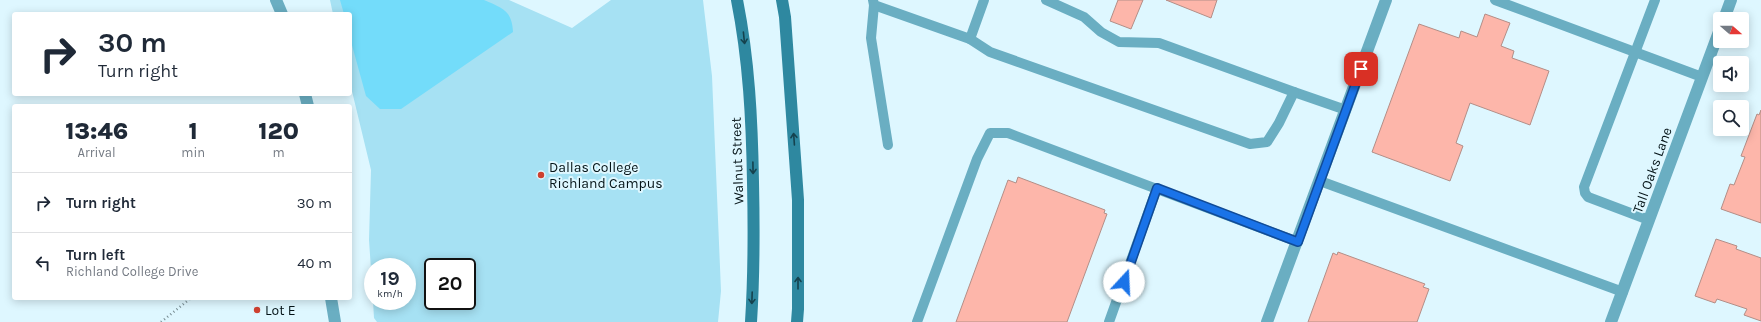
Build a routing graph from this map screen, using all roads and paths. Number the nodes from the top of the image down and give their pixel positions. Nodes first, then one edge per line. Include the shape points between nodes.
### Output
1 (276, 0) edge
2 (737, 0) edge
3 (782, 0) edge
4 (984, 0) edge
5 (1046, 0) edge
6 (1386, 0) edge
7 (1494, 0) edge
8 (1655, 0) edge
9 (1731, 0) edge
10 (873, 3) edge
11 (281, 12) edge
12 (1727, 12) edge
13 (970, 39) junction
14 (1713, 48) edge
15 (1635, 52) junction
16 (1702, 77) junction
17 (1294, 92) junction
18 (1346, 110) junction
19 (888, 145) dead end
20 (1320, 181) junction
21 (1157, 188) junction
22 (1649, 220) junction
23 (1298, 242) junction
24 (1623, 292) junction
25 (188, 300) edge
26 (331, 300) edge
27 (161, 322) edge
28 (335, 322) edge
29 (751, 322) edge
30 (797, 322) edge
31 (918, 322) edge
32 (1109, 322) edge
33 (1268, 322) edge
34 (1611, 322) edge

1 - 11 street
2 -> 29 main road, Walnut Street via 743,29 752,121
30 -> 3 main road via 798,200
4 - 13 lane
5 - 17 lane via 1084,17 1101,32 1119,42 1159,43
6 - 18 street
7 - 15 lane
8 - 15 lane
9 - 12 street
10 - 13 lane
10 - 19 lane via 871,38
13 - 17 lane via 990,52 1250,144 1267,142
14 - 16 street, Tall Oaks Lane
15 - 16 lane
15 - 22 lane via 1584,187 1588,197
16 - 22 street, Tall Oaks Lane
17 - 18 lane
18 - 20 street
20 - 23 street
20 - 24 lane
21 - 23 lane
21 - 31 lane via 1008,133 990,133 976,159
21 - 32 lane
22 - 24 street, Tall Oaks Lane
23 - 33 street
24 - 34 street, Tall Oaks Lane
25 - 27 path
26 - 28 street

